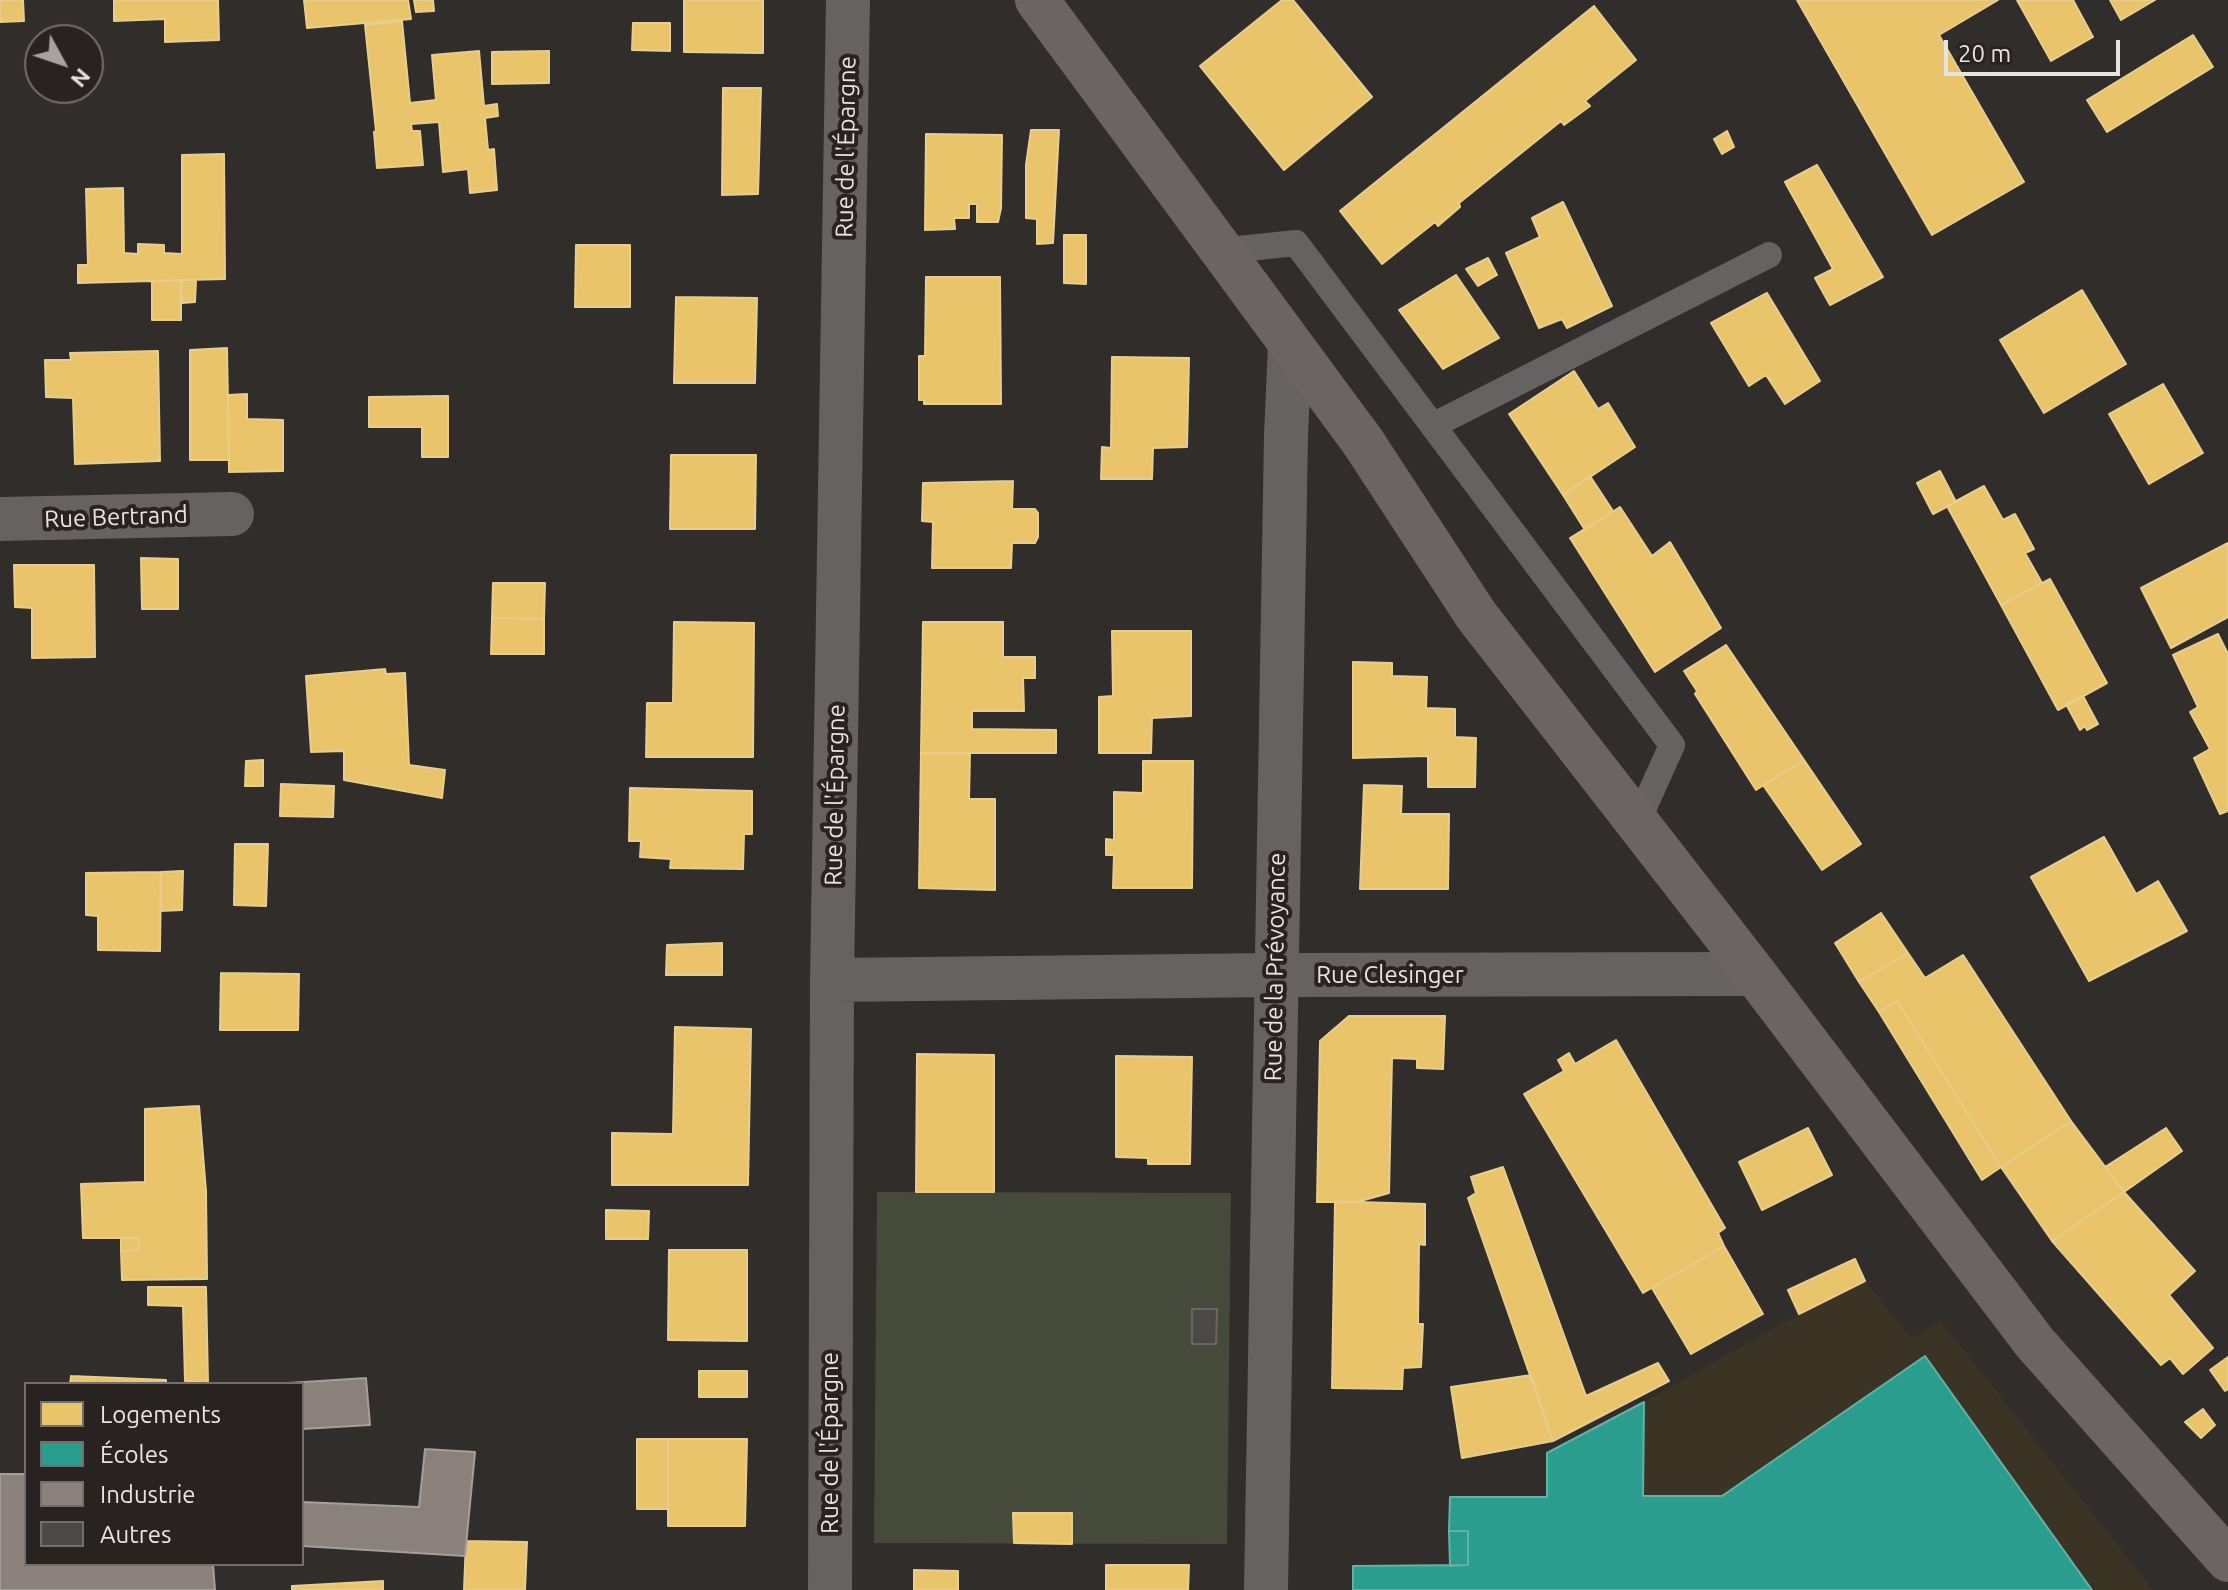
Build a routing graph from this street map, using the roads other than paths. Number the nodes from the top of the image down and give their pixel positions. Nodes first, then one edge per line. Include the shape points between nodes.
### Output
1 (848, 0) edge
2 (1037, 0) edge
3 (1220, 251) junction
4 (1769, 255) dead end
5 (1290, 345) junction
6 (1434, 425) junction
7 (232, 514) dead end
8 (0, 519) edge
9 (1637, 823) junction
10 (1755, 974) junction
11 (1275, 975) junction
12 (832, 980) junction
13 (2228, 1560) edge
14 (830, 1590) edge
15 (1266, 1590) edge

1 - 12 street, Rue de l'Épargne
2 - 3 street
3 - 5 street
3 - 6 lane via 1296,243
4 - 6 lane
5 - 9 street via 1363,442 1476,615
5 - 11 street, Rue de la Prévoyance
6 - 9 lane via 1672,745
7 - 8 street, Rue Bertrand
9 - 10 street
10 - 11 street, Rue Clesinger
10 - 13 street via 2035,1343
11 - 12 street, Rue Clesinger
11 - 15 street, Rue de la Prévoyance
12 - 14 street, Rue de l'Épargne

